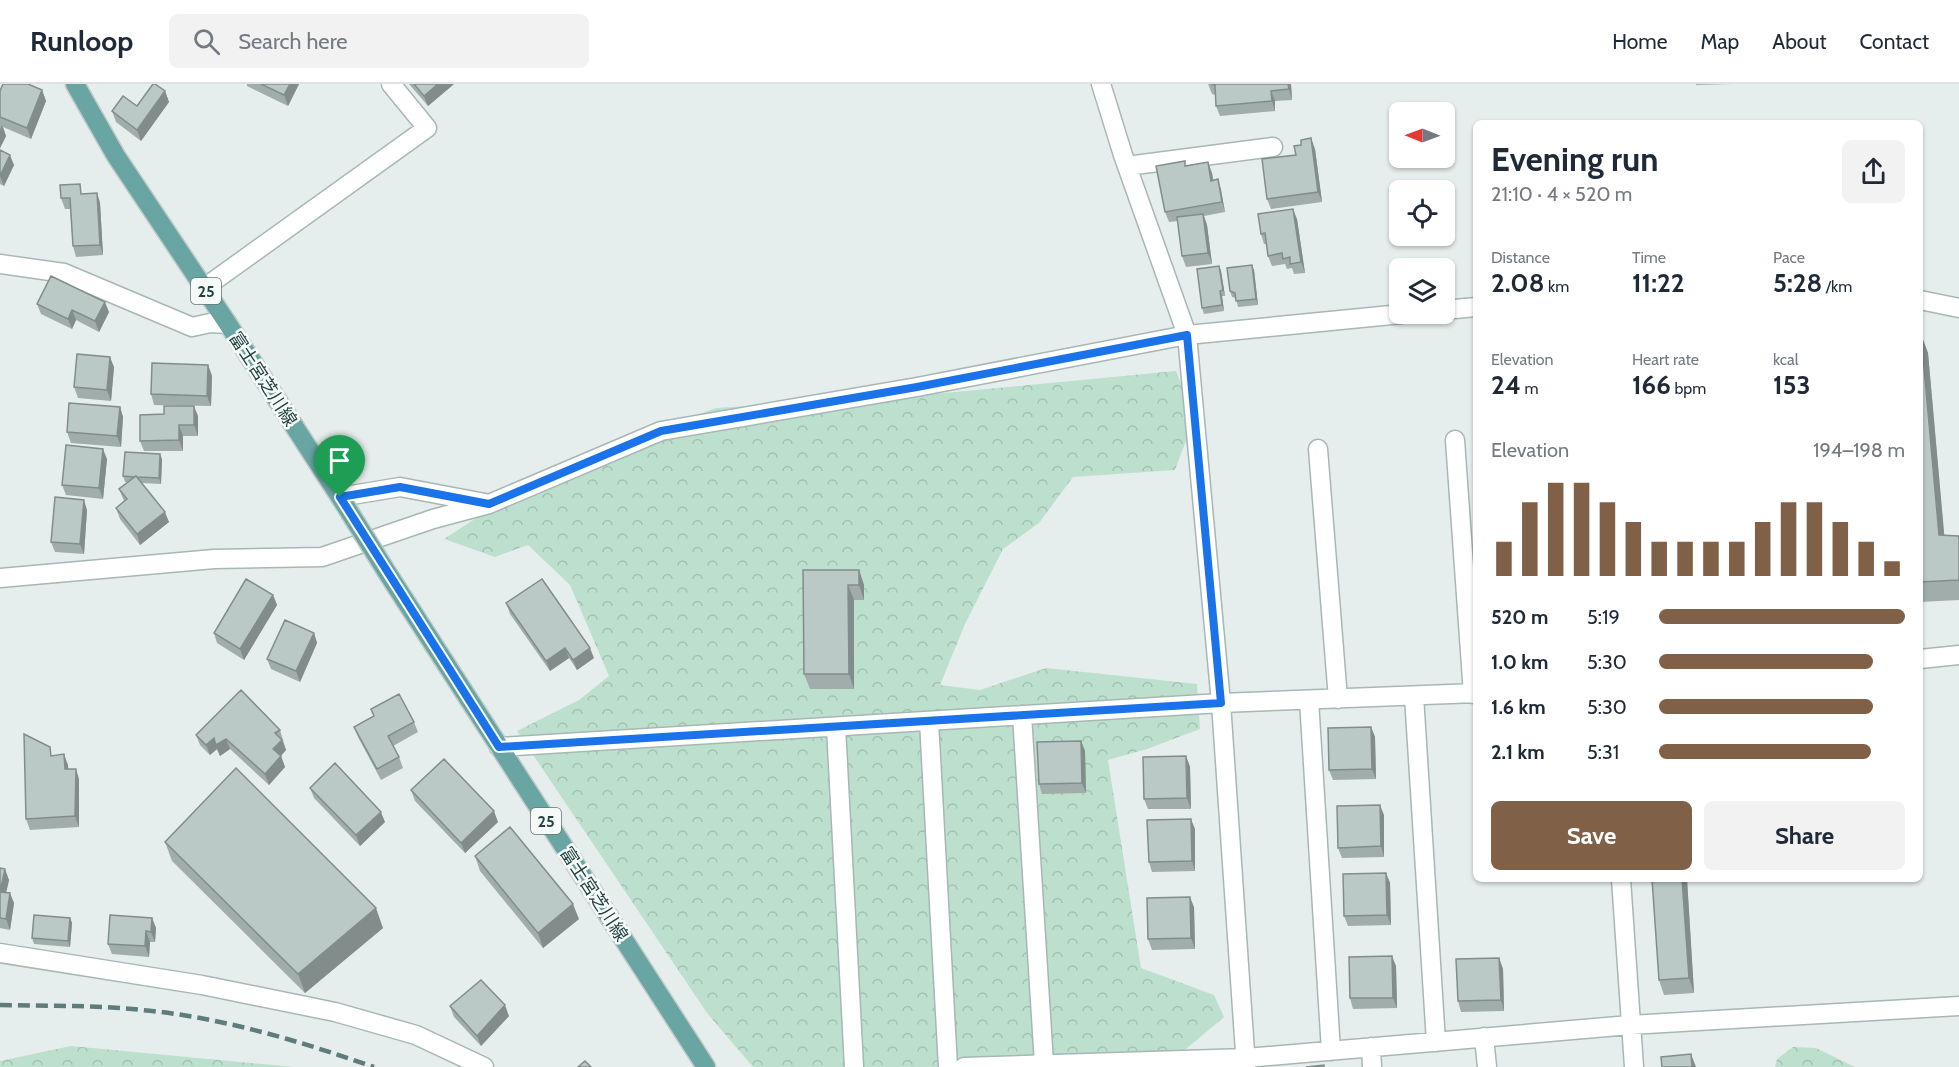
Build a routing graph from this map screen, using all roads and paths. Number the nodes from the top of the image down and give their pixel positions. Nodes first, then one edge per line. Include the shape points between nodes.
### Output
1 (79, 84) edge
2 (391, 84) edge
3 (1101, 84) edge
4 (1273, 147) dead end
5 (1127, 166) junction
6 (0, 264) edge
7 (204, 288) junction
8 (1923, 301) edge
9 (1473, 307) edge
10 (1959, 308) edge
11 (1455, 309) edge
12 (1389, 315) edge
13 (228, 324) junction
14 (1187, 335) junction
15 (1455, 440) dead end
16 (1318, 449) dead end
17 (340, 497) junction
18 (489, 504) junction
19 (0, 578) edge
20 (1959, 655) edge
21 (1923, 659) edge
22 (1473, 680) edge
23 (1473, 693) edge
24 (1414, 696) junction
25 (1338, 699) junction
26 (1309, 700) junction
27 (1221, 703) junction
28 (1022, 715) junction
29 (929, 721) junction
30 (836, 727) junction
31 (499, 747) junction
32 (1622, 882) edge
33 (0, 952) edge
34 (1959, 1006) edge
35 (1630, 1025) junction
36 (1484, 1037) junction
37 (1436, 1042) junction
38 (1371, 1047) junction
39 (1331, 1051) junction
40 (1246, 1063) edge
41 (1044, 1064) junction
42 (484, 1067) edge
43 (706, 1067) edge
44 (854, 1067) edge
45 (948, 1067) edge
46 (964, 1067) edge
47 (1372, 1067) edge
48 (1487, 1067) edge
49 (1634, 1067) edge

1 - 7 main road, 富士宮芝川線 / 25 via 116,156
2 - 7 street via 427,128
3 - 5 street
4 - 5 street
5 - 14 street
6 - 13 street via 64,273 192,327
7 - 13 main road, 富士宮芝川線 / 25
8 - 10 street
9 - 11 street
12 - 14 street
13 - 17 main road, 富士宮芝川線 / 25
14 - 18 street via 661,431
14 - 27 street
15 - 22 street
16 - 25 street
17 - 18 street via 400,487
17 - 31 main road, 富士宮芝川線 / 25, bridge
18 - 19 street via 322,557 214,559
20 - 21 street
23 - 24 street
24 - 25 street
24 - 37 street
25 - 26 street
26 - 27 street
26 - 39 street
27 - 28 street
27 - 40 street
28 - 29 street
28 - 41 street
29 - 30 street
29 - 45 street
30 - 31 street
30 - 44 street
31 - 43 main road, 富士宮芝川線 / 25
32 - 35 street
33 - 42 street via 202,985 335,1012 416,1035
34 - 35 street
35 - 36 street
35 - 49 street
36 - 37 street
36 - 48 street
37 - 38 street
38 - 39 street
38 - 47 street
39 - 40 street
40 - 41 street
41 - 46 street

